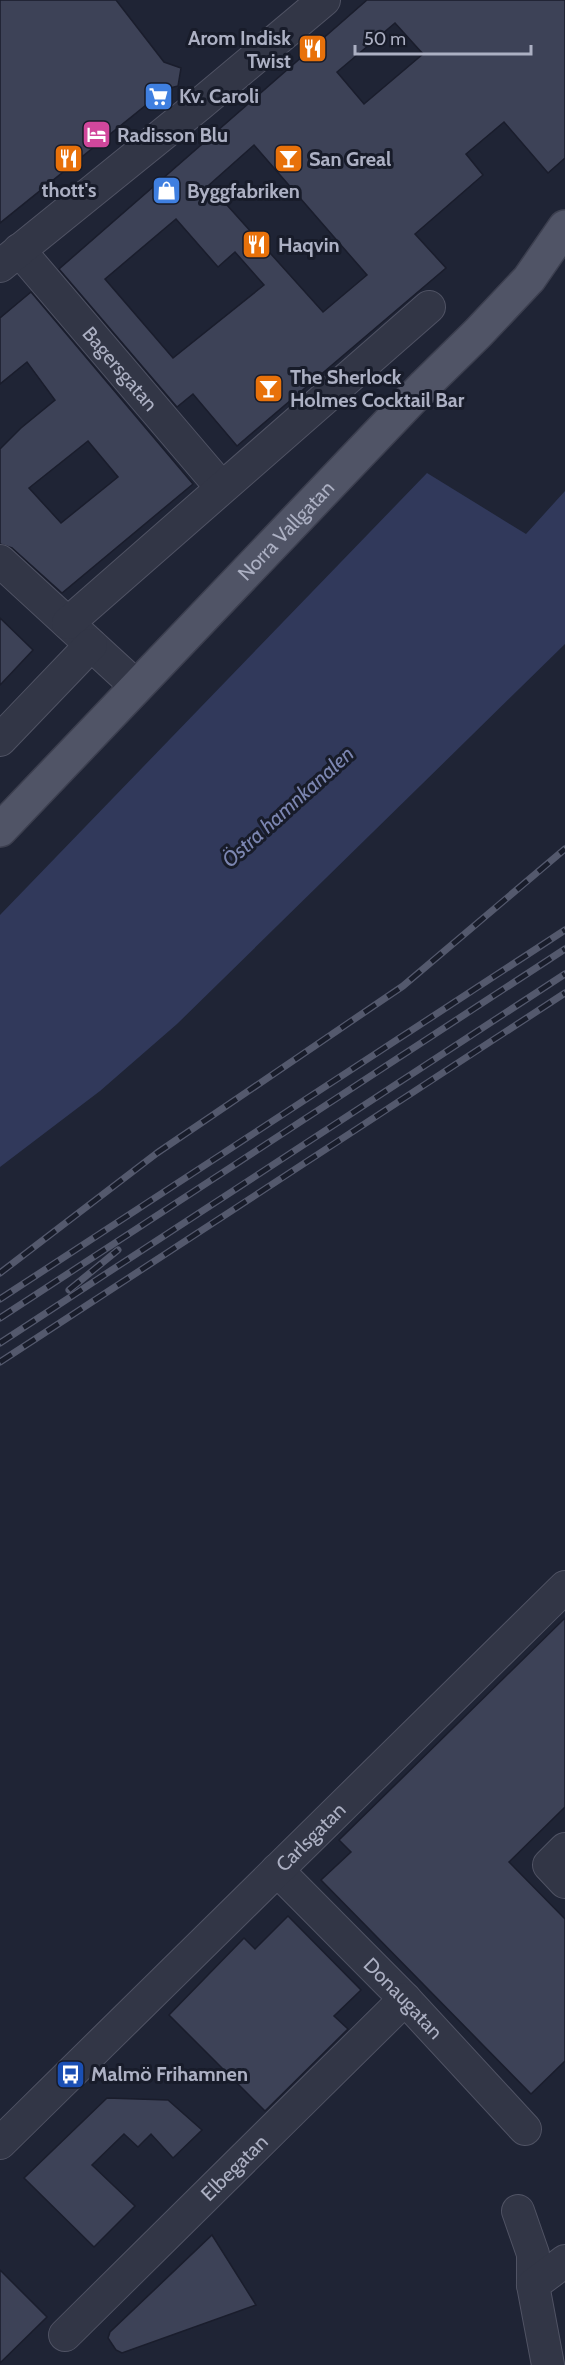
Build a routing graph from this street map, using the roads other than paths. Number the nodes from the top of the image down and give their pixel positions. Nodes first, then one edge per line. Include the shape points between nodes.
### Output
1 (324, 0) edge
2 (565, 227) edge
3 (9, 258) edge
4 (429, 307) dead end
5 (221, 487) junction
6 (0, 561) edge
7 (68, 623) junction
8 (91, 645) junction
9 (136, 686) junction
10 (0, 740) edge
11 (0, 830) edge
12 (565, 1587) edge
13 (277, 1870) junction
14 (405, 1999) junction
15 (57, 2088) junction
16 (525, 2129) dead end
17 (0, 2143) edge
18 (0, 2157) edge
19 (518, 2211) dead end
20 (565, 2261) edge
21 (533, 2285) junction
22 (65, 2335) dead end
23 (548, 2365) edge

1 - 3 street
2 - 9 main road, Norra Vallgatan via 529,279
3 - 5 street, Bagersgatan
4 - 5 street
5 - 7 street
6 - 7 street
7 - 8 street
8 - 9 street
8 - 10 street
9 - 11 main road, Norra Vallgatan
12 - 13 street, Carlsgatan
13 - 14 street, Donaugatan
13 - 15 street, Carlsgatan
14 - 16 street, Donaugatan
14 - 22 street, Elbegatan
15 - 17 street, Carlsgatan
15 - 18 street, Carlsgatan
19 - 21 street via 533,2254
20 - 21 street
21 - 23 street

